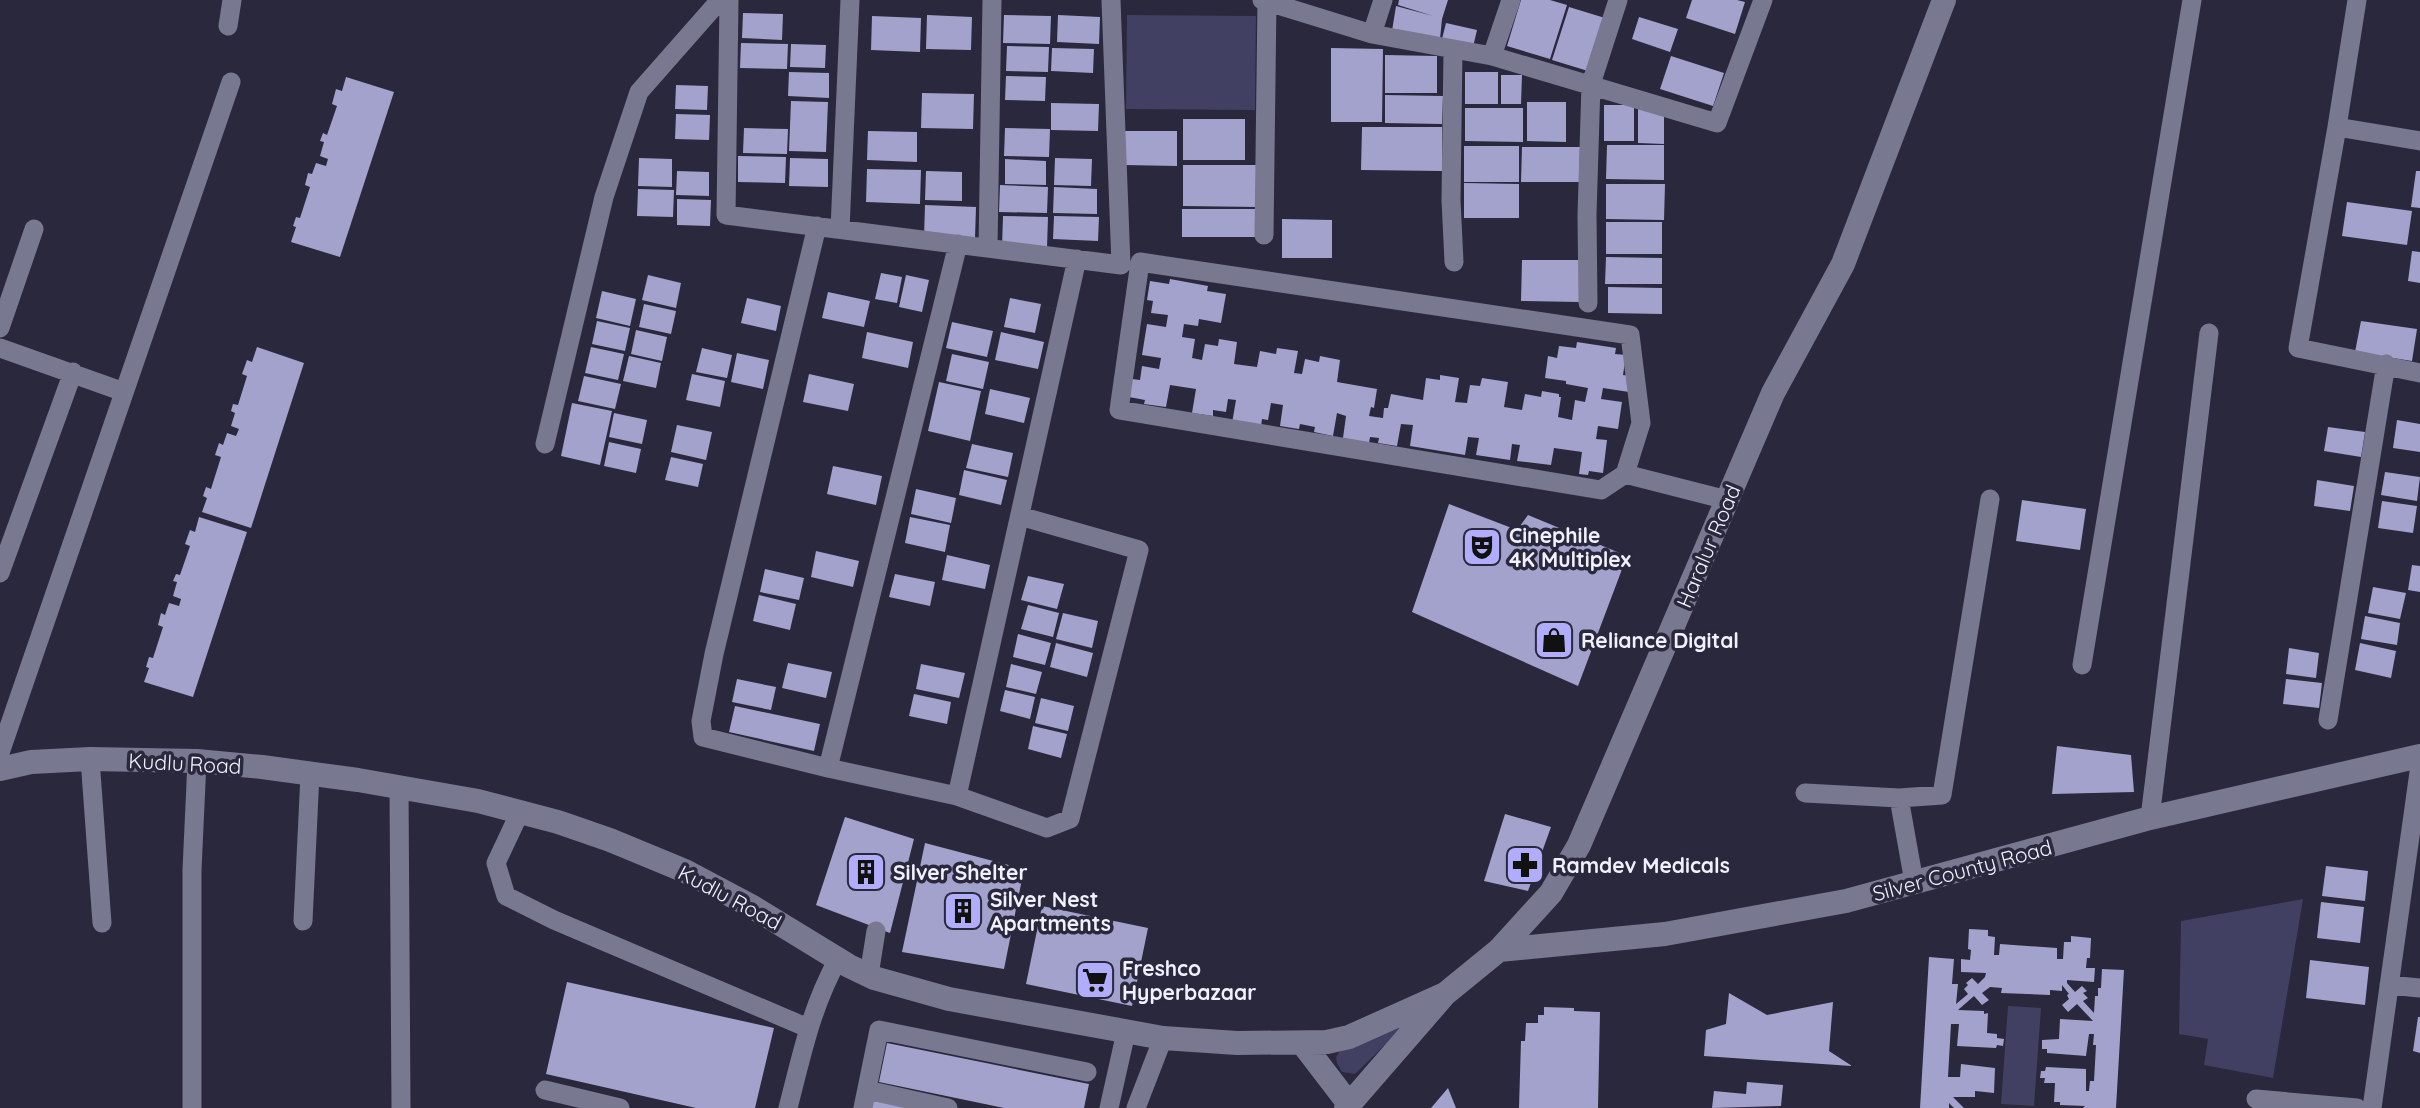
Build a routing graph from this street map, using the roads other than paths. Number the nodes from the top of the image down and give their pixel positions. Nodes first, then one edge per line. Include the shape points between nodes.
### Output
1 (232, 0) edge
2 (720, 0) edge
3 (729, 0) edge
4 (850, 0) edge
5 (992, 0) edge
6 (1111, 0) edge
7 (1265, 0) edge
8 (1383, 0) edge
9 (1511, 0) edge
10 (1618, 0) edge
11 (1763, 0) edge
12 (1944, 0) edge
13 (2193, 0) edge
14 (2357, 0) edge
15 (228, 26) dead end
16 (1373, 34) junction
17 (1453, 49) junction
18 (1492, 56) junction
19 (230, 82) dead end
20 (1591, 84) junction
21 (2337, 127) junction
22 (2420, 141) edge
23 (817, 226) junction
24 (34, 229) dead end
25 (841, 229) junction
26 (1264, 235) dead end
27 (958, 244) junction
28 (988, 248) junction
29 (1077, 259) junction
30 (1454, 262) dead end
31 (1588, 303) dead end
32 (0, 328) edge
33 (2209, 333) dead end
34 (0, 348) edge
35 (2386, 364) junction
36 (73, 372) junction
37 (2420, 373) edge
38 (124, 392) junction
39 (545, 444) dead end
40 (1625, 474) junction
41 (1990, 499) dead end
42 (1727, 500) junction
43 (1020, 516) junction
44 (0, 573) edge
45 (2082, 665) dead end
46 (2328, 720) dead end
47 (0, 753) edge
48 (2420, 756) edge
49 (90, 759) junction
50 (197, 761) junction
51 (2420, 765) edge
52 (828, 768) junction
53 (0, 769) edge
54 (310, 774) junction
55 (399, 786) junction
56 (1805, 793) dead end
57 (957, 796) junction
58 (1899, 798) junction
59 (520, 812) junction
60 (2150, 818) junction
61 (2415, 840) edge
62 (1914, 882) junction
63 (303, 921) dead end
64 (102, 923) dead end
65 (876, 931) dead end
66 (1499, 950) junction
67 (838, 959) junction
68 (869, 975) junction
69 (2389, 985) junction
70 (2420, 988) edge
71 (1445, 994) junction
72 (808, 1028) junction
73 (1126, 1032) junction
74 (1163, 1038) junction
75 (1303, 1044) junction
76 (1087, 1072) dead end
77 (545, 1090) dead end
78 (865, 1099) edge
79 (2256, 1099) dead end
80 (927, 1106) edge
81 (1348, 1106) edge
82 (192, 1108) edge
83 (401, 1108) edge
84 (620, 1108) edge
85 (788, 1108) edge
86 (948, 1108) edge
87 (1109, 1108) edge
88 (1136, 1108) edge
89 (2357, 1108) edge
90 (2372, 1108) edge

1 - 15 street
2 - 39 street via 639,92 604,197
3 - 23 street via 726,215
4 - 25 street
5 - 28 street
6 - 29 street via 1121,265
7 - 16 street
7 - 26 street
8 - 16 street
9 - 18 street
10 - 20 street
11 - 20 street via 1717,123
12 - 42 street, Haralur Road via 1843,264 1773,393
13 - 45 street
14 - 21 street
16 - 17 street
17 - 18 street
17 - 30 street
18 - 20 street
19 - 38 street
20 - 31 street
21 - 22 street
21 - 35 street via 2298,348
23 - 25 street
23 - 52 street via 701,721 703,737
24 - 32 street
25 - 27 street
27 - 28 street
27 - 52 street
28 - 29 street
29 - 43 street
33 - 60 street
34 - 36 street
35 - 37 street
35 - 46 street
36 - 38 street
36 - 44 street
38 - 47 street
40 - 40 street via 1641,423 1630,335 1140,262 1119,410 1601,490
40 - 42 street
41 - 58 street via 1942,795
42 - 66 street, Haralur Road via 1579,845 1551,893
43 - 57 street
43 - 57 street via 1139,550 1070,819 1047,828
48 - 60 street, Silver County Road
49 - 50 street, Kudlu Road
49 - 53 street, Kudlu Road via 31,762
49 - 64 street
50 - 54 street, Kudlu Road
50 - 82 street
51 - 61 street
52 - 57 street
54 - 55 street, Kudlu Road
54 - 63 street
55 - 59 street, Kudlu Road
55 - 83 street
56 - 58 street
58 - 62 street
59 - 67 street, Kudlu Road via 628,846 685,871
59 - 72 street via 496,863 506,896
60 - 62 street, Silver County Road
61 - 69 street
62 - 66 street, Silver County Road via 1846,901 1665,934
65 - 68 street
66 - 71 street, Haralur Road
67 - 68 street, Kudlu Road
67 - 72 street
68 - 73 street, Kudlu Road via 949,999
69 - 70 street
69 - 90 street
71 - 75 street, Kudlu Road via 1349,1037
71 - 81 street, Haralur Road
72 - 85 street
73 - 74 street, Kudlu Road
73 - 87 street
74 - 75 street, Kudlu Road
74 - 88 street
75 - 81 street
76 - 78 street via 879,1030
77 - 84 street
78 - 80 street
79 - 89 street
80 - 86 street

